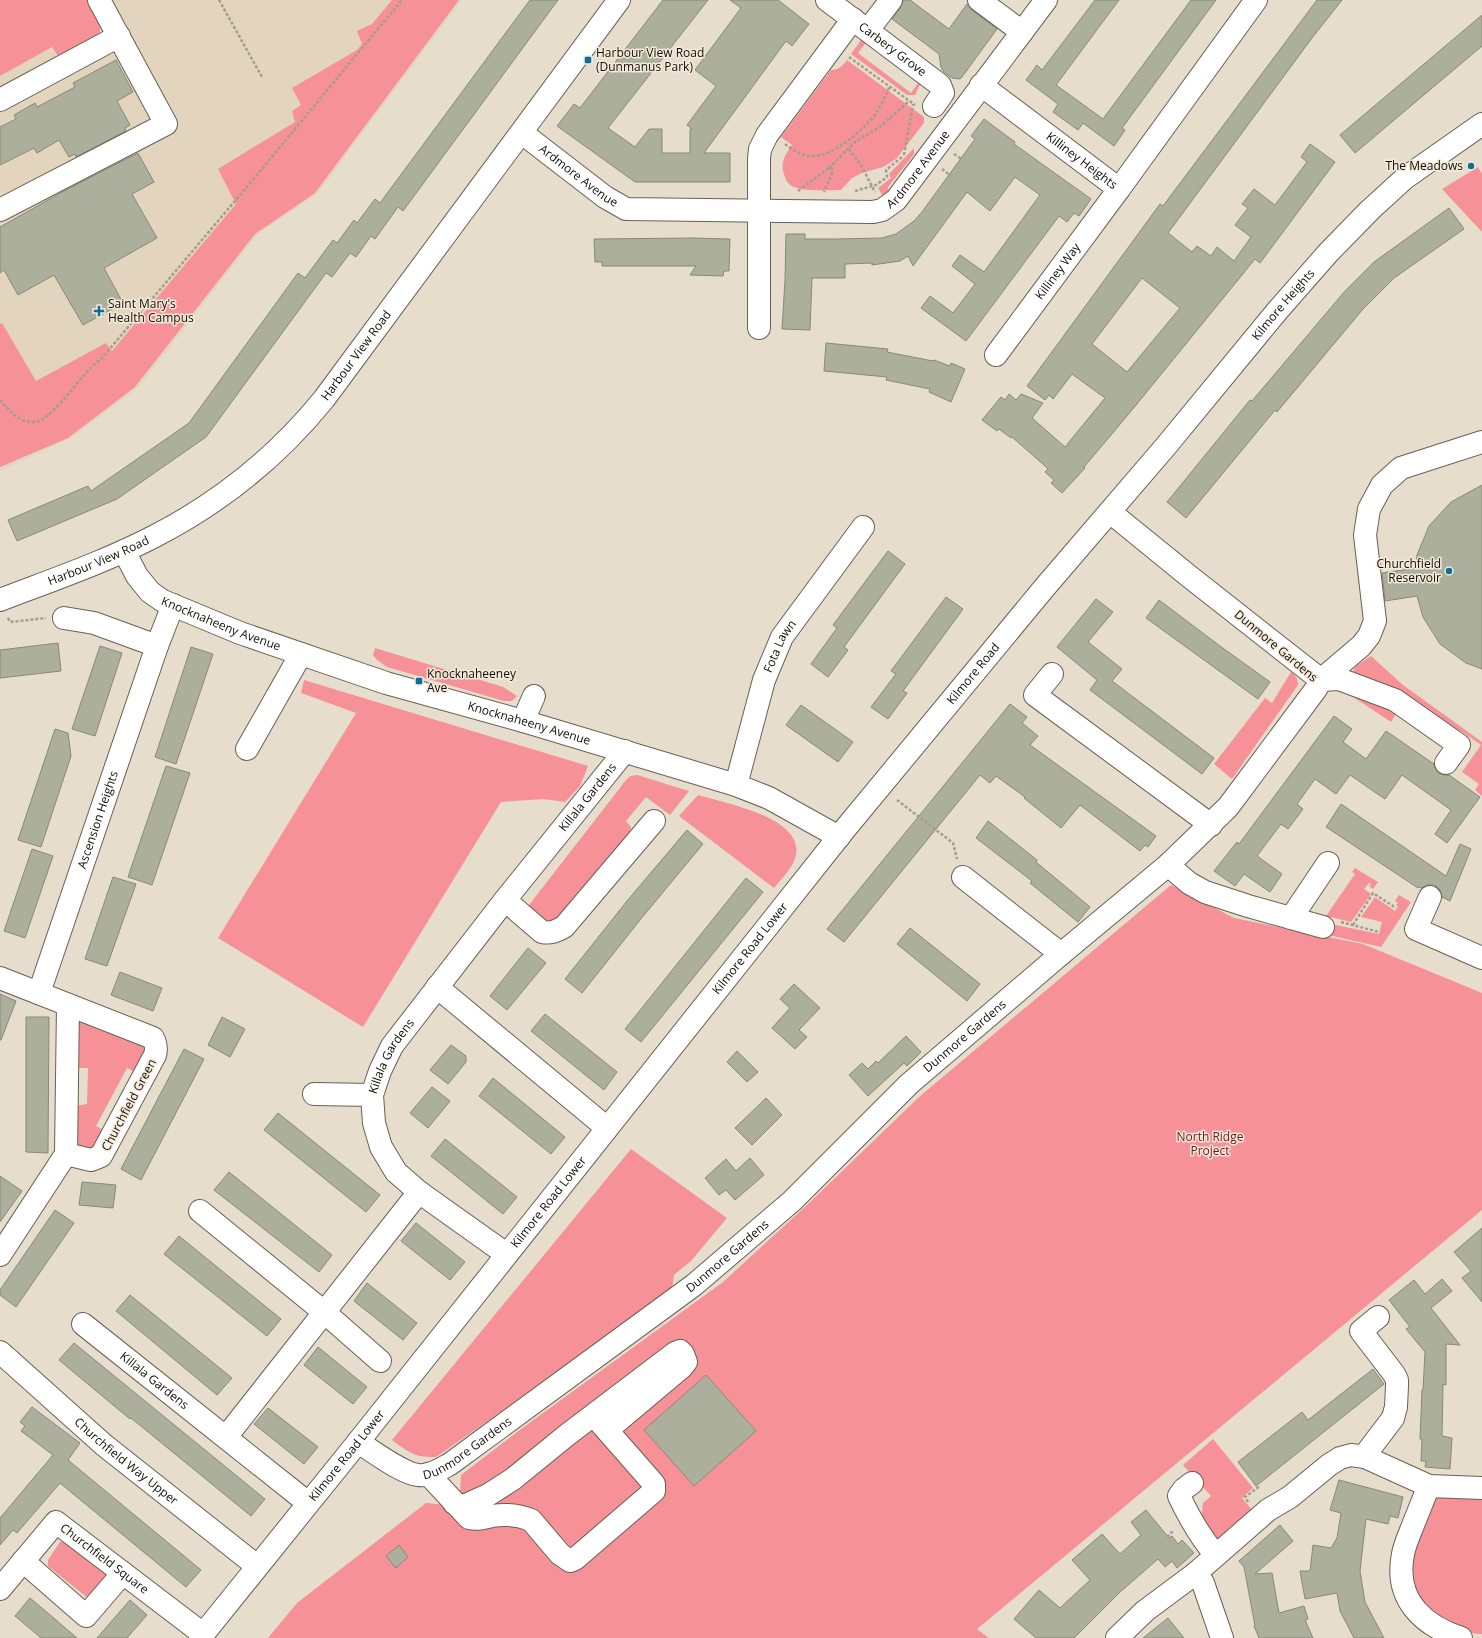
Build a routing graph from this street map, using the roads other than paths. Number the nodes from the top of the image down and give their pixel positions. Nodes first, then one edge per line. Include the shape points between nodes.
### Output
1 (100, 0) edge
2 (619, 0) edge
3 (827, 0) edge
4 (890, 0) edge
5 (979, 0) edge
6 (1046, 0) edge
7 (1256, 0) edge
8 (860, 24) junction
9 (1022, 32) junction
10 (119, 36) junction
11 (981, 86) junction
12 (0, 100) edge
13 (934, 106) dead end
14 (1479, 131) edge
15 (522, 133) junction
16 (1119, 189) junction
17 (0, 210) edge
18 (760, 210) junction
19 (759, 328) dead end
20 (996, 355) dead end
21 (1482, 442) edge
22 (1110, 512) junction
23 (863, 526) dead end
24 (124, 551) junction
25 (0, 600) edge
26 (173, 605) junction
27 (64, 618) road end
28 (157, 646) junction
29 (301, 654) junction
30 (1052, 674) dead end
31 (1321, 680) junction
32 (534, 696) dead end
33 (523, 721) junction
34 (247, 749) dead end
35 (625, 751) junction
36 (1446, 764) dead end
37 (736, 785) junction
38 (654, 820) dead end
39 (1211, 825) junction
40 (839, 837) junction
41 (1328, 863) dead end
42 (1168, 865) junction
43 (962, 877) road end
44 (1430, 897) dead end
45 (505, 900) junction
46 (1291, 918) junction
47 (1330, 924) road end
48 (1061, 954) junction
49 (1482, 958) edge
50 (0, 978) edge
51 (437, 987) junction
52 (39, 993) junction
53 (68, 1005) junction
54 (314, 1094) dead end
55 (372, 1095) junction
56 (607, 1128) junction
57 (66, 1154) junction
58 (419, 1192) junction
59 (200, 1211) dead end
60 (506, 1254) junction
61 (0, 1255) edge
62 (324, 1312) junction
63 (1378, 1317) dead end
64 (83, 1324) dead end
65 (0, 1352) edge
66 (380, 1361) dead end
67 (226, 1437) junction
68 (358, 1442) junction
69 (1365, 1457) junction
70 (428, 1474) junction
71 (1192, 1483) dead end
72 (1429, 1486) junction
73 (1482, 1488) edge
74 (308, 1502) junction
75 (454, 1502) junction
76 (1216, 1554) junction
77 (23, 1561) junction
78 (257, 1566) junction
79 (123, 1573) junction
80 (1196, 1573) junction
81 (0, 1589) edge
82 (201, 1636) edge
83 (1117, 1638) edge
84 (1222, 1638) edge
85 (1461, 1638) edge

1 - 10 street
2 - 15 street, Harbour View Road
3 - 8 street, Carbery Grove
4 - 8 street
5 - 9 street
6 - 9 street
7 - 16 street, Killiney Heights
8 - 13 street, Carbery Grove via 940,85 943,93
8 - 18 street via 763,142 759,159
9 - 11 street
10 - 12 street
10 - 17 street via 166,124
11 - 16 street, Killiney Heights
11 - 18 street, Ardmore Avenue via 890,206 873,212
14 - 22 street, Kilmore Heights via 1405,178 1328,253
15 - 18 street, Ardmore Avenue via 605,197 626,209
15 - 24 street, Harbour View Road via 324,399 289,440 226,494 168,529
16 - 20 street, Killiney Way
18 - 19 street
21 - 31 street via 1401,468 1382,485 1369,509 1365,534 1375,621 1369,636 1361,646
22 - 31 street, Dunmore Gardens
22 - 40 street, Kilmore Road
23 - 37 street, Fota Lawn via 782,637 764,680
24 - 25 street, Harbour View Road
24 - 26 street, Knocknaheeny Avenue via 146,588
26 - 28 street, Ascension Heights
26 - 29 street, Knocknaheeny Avenue via 240,633
27 - 28 street via 94,623
28 - 52 street, Ascension Heights
29 - 33 street, Knocknaheeny Avenue via 386,683
29 - 34 street
30 - 39 street via 1036,695
31 - 36 street via 1339,679 1401,704 1459,745
31 - 39 street, Dunmore Gardens via 1242,789
32 - 33 street
33 - 35 street, Knocknaheeny Avenue
35 - 37 street, Knocknaheeny Avenue
35 - 45 street, Killala Gardens
37 - 40 street, Knocknaheeny Avenue via 769,798
38 - 45 street via 564,927 556,932 542,932
39 - 42 street, Dunmore Gardens
40 - 56 street, Kilmore Road Lower
41 - 46 street
42 - 46 street via 1199,889
42 - 48 street, Dunmore Gardens
43 - 48 street
44 - 49 street via 1416,929
45 - 51 street, Killala Gardens
46 - 47 street
48 - 70 street, Dunmore Gardens via 909,1084 792,1201 694,1285 450,1464
50 - 52 street, Churchfield Green
51 - 55 street, Killala Gardens via 392,1046
51 - 56 street
52 - 53 street, Churchfield Green
53 - 57 street
53 - 57 street, Churchfield Green via 153,1038 157,1049 101,1156 90,1160
54 - 55 street
55 - 58 street, Killala Gardens via 374,1123 382,1147 396,1172
56 - 60 street, Kilmore Road Lower
57 - 61 street
58 - 60 street, Killala Gardens
58 - 62 street
59 - 62 street
60 - 68 street, Kilmore Road Lower
62 - 66 street
62 - 67 street
63 - 69 street via 1361,1331 1397,1380 1396,1407 1393,1418
64 - 67 street, Killala Gardens
65 - 78 street, Churchfield Way Upper via 104,1445
67 - 74 street, Killala Gardens
68 - 70 street, Dunmore Gardens via 406,1472 419,1476
68 - 74 street, Kilmore Road Lower
69 - 72 street
69 - 76 street via 1340,1458 1290,1497 1268,1510
70 - 75 street
71 - 76 street via 1179,1496 1188,1516
72 - 73 street
72 - 85 street via 1402,1554 1401,1573 1404,1591 1416,1612 1433,1626
74 - 78 street, Kilmore Road Lower
75 - 75 street via 461,1506 466,1505 488,1495 600,1423 655,1487 654,1491 570,1561 560,1554 530,1520 506,1515 475,1519 465,1515
76 - 80 street
77 - 79 street, Churchfield Square via 56,1522
77 - 79 street via 86,1616
77 - 81 street, Churchfield Square
78 - 82 street, Kilmore Road Lower
79 - 82 street, Churchfield Square
80 - 83 street via 1156,1602
80 - 84 street via 1203,1583

